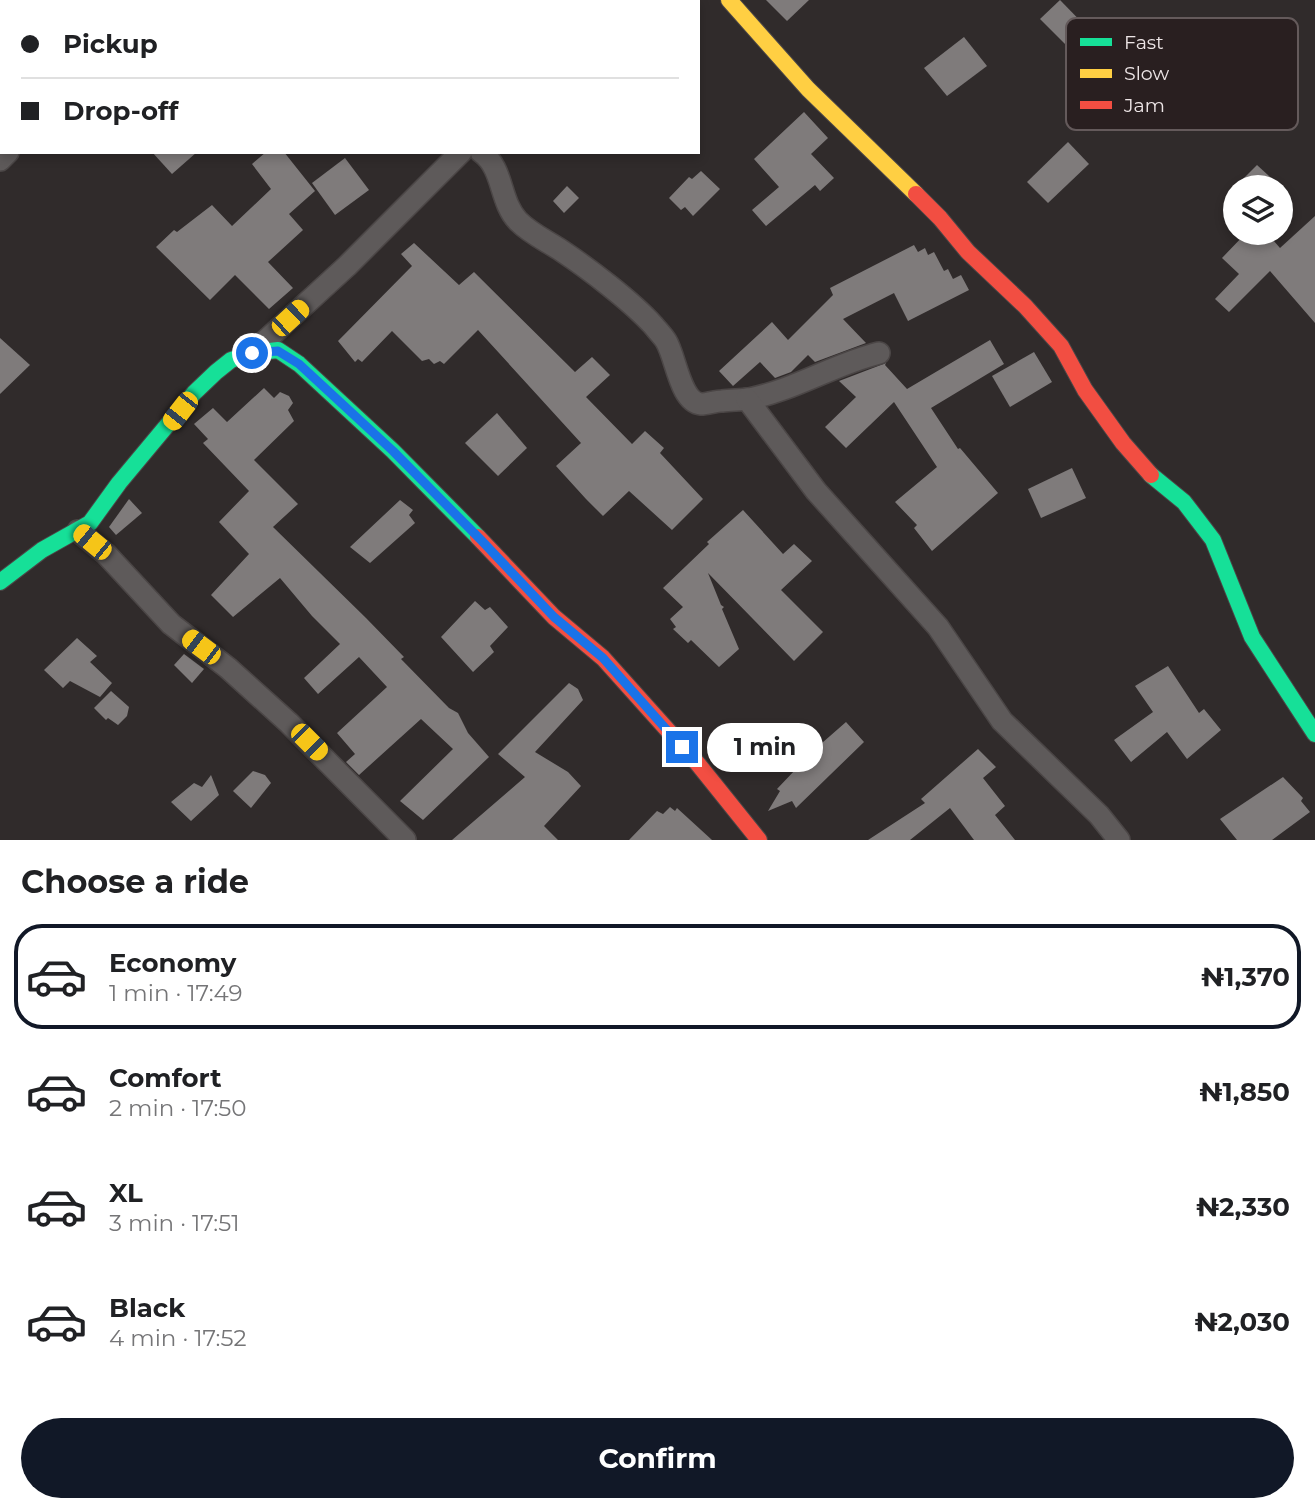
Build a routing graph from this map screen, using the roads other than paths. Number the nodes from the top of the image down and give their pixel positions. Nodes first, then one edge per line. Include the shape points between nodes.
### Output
1 (729, 0) edge
2 (459, 154) edge
3 (483, 154) edge
4 (252, 353) junction
5 (879, 353) dead end
6 (747, 399) junction
7 (78, 531) junction
8 (0, 582) edge
9 (1315, 734) edge
10 (405, 840) edge
11 (760, 840) edge
12 (1119, 840) edge

1 - 9 street via 808,89 940,218 1061,346 1123,443 1153,478 1184,502 1213,540 1252,637
2 - 4 street
3 - 6 street via 495,167 515,218 596,276 667,342 689,398 699,404
4 - 7 street via 231,360 194,393 90,523
4 - 11 street via 278,351 299,364 393,451 554,617 603,658
5 - 6 street
6 - 12 street via 816,491 938,626 1002,721
7 - 8 street via 42,550
7 - 10 street via 106,554 171,624 289,723

